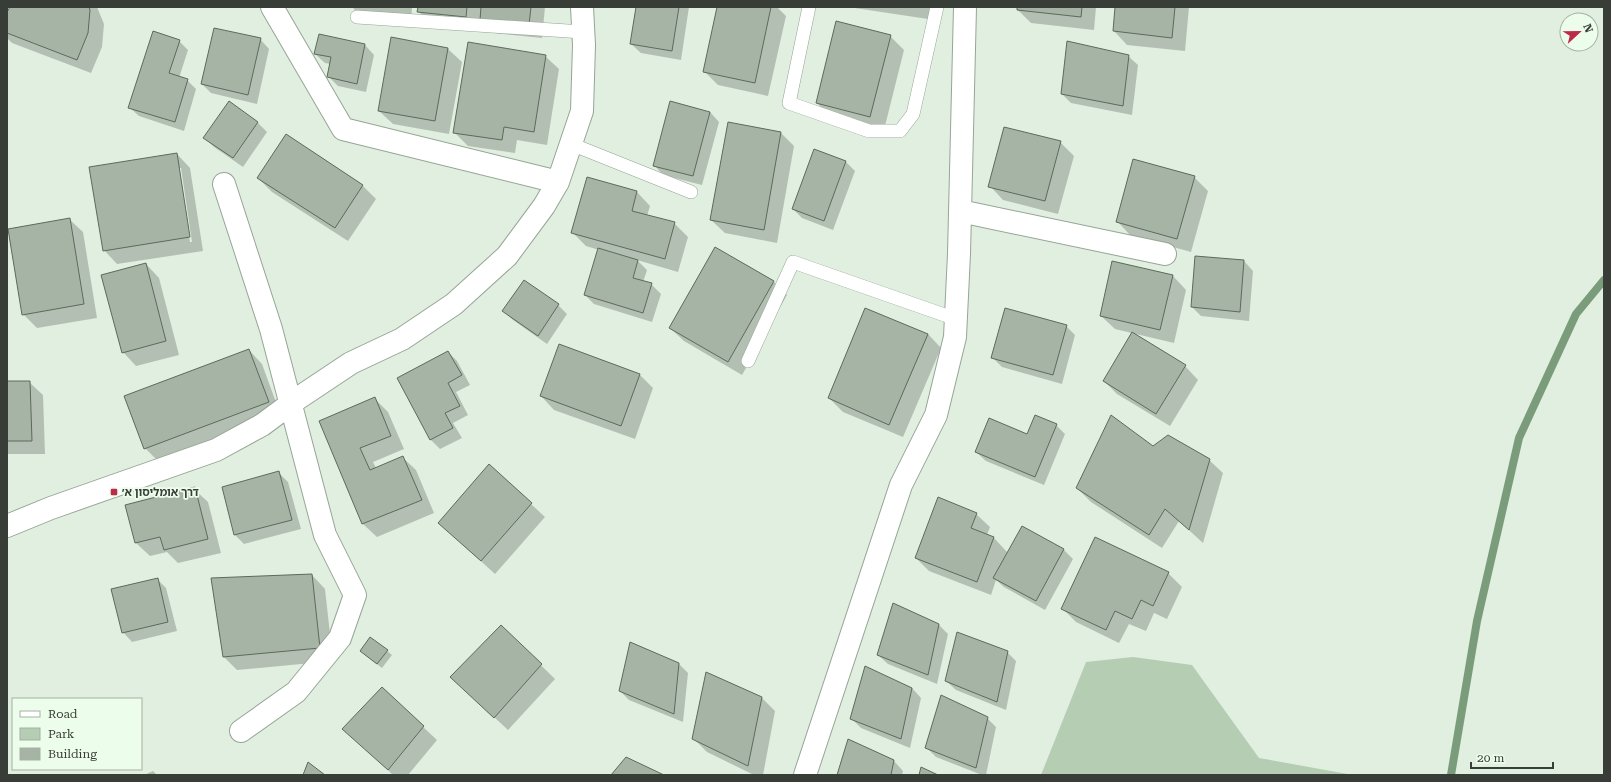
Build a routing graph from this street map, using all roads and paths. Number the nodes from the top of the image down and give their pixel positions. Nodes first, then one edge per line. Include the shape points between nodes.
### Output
1 (272, 7) edge
2 (582, 7) edge
3 (809, 7) edge
4 (937, 7) edge
5 (965, 7) edge
6 (357, 17) dead end
7 (583, 32) junction
8 (571, 144) junction
9 (558, 182) junction
10 (224, 184) dead end
11 (691, 192) dead end
12 (960, 212) junction
13 (1165, 254) dead end
14 (956, 319) junction
15 (748, 361) dead end
16 (290, 405) junction
17 (7, 526) edge
18 (241, 731) dead end
19 (805, 775) edge

1 - 9 street via 343,129
2 - 7 street
3 - 4 lane via 789,103 869,131 900,131 913,114
5 - 12 street
6 - 7 lane
7 - 8 street via 582,111
8 - 9 street
8 - 11 lane
9 - 16 street via 544,206 507,256 454,304 402,339 351,363
10 - 16 street via 271,329
12 - 13 street
12 - 14 street
14 - 15 lane via 793,262
14 - 19 street via 955,337 936,415 901,485
16 - 17 street via 262,425 216,450
16 - 18 street via 325,535 355,595 340,638 296,692

